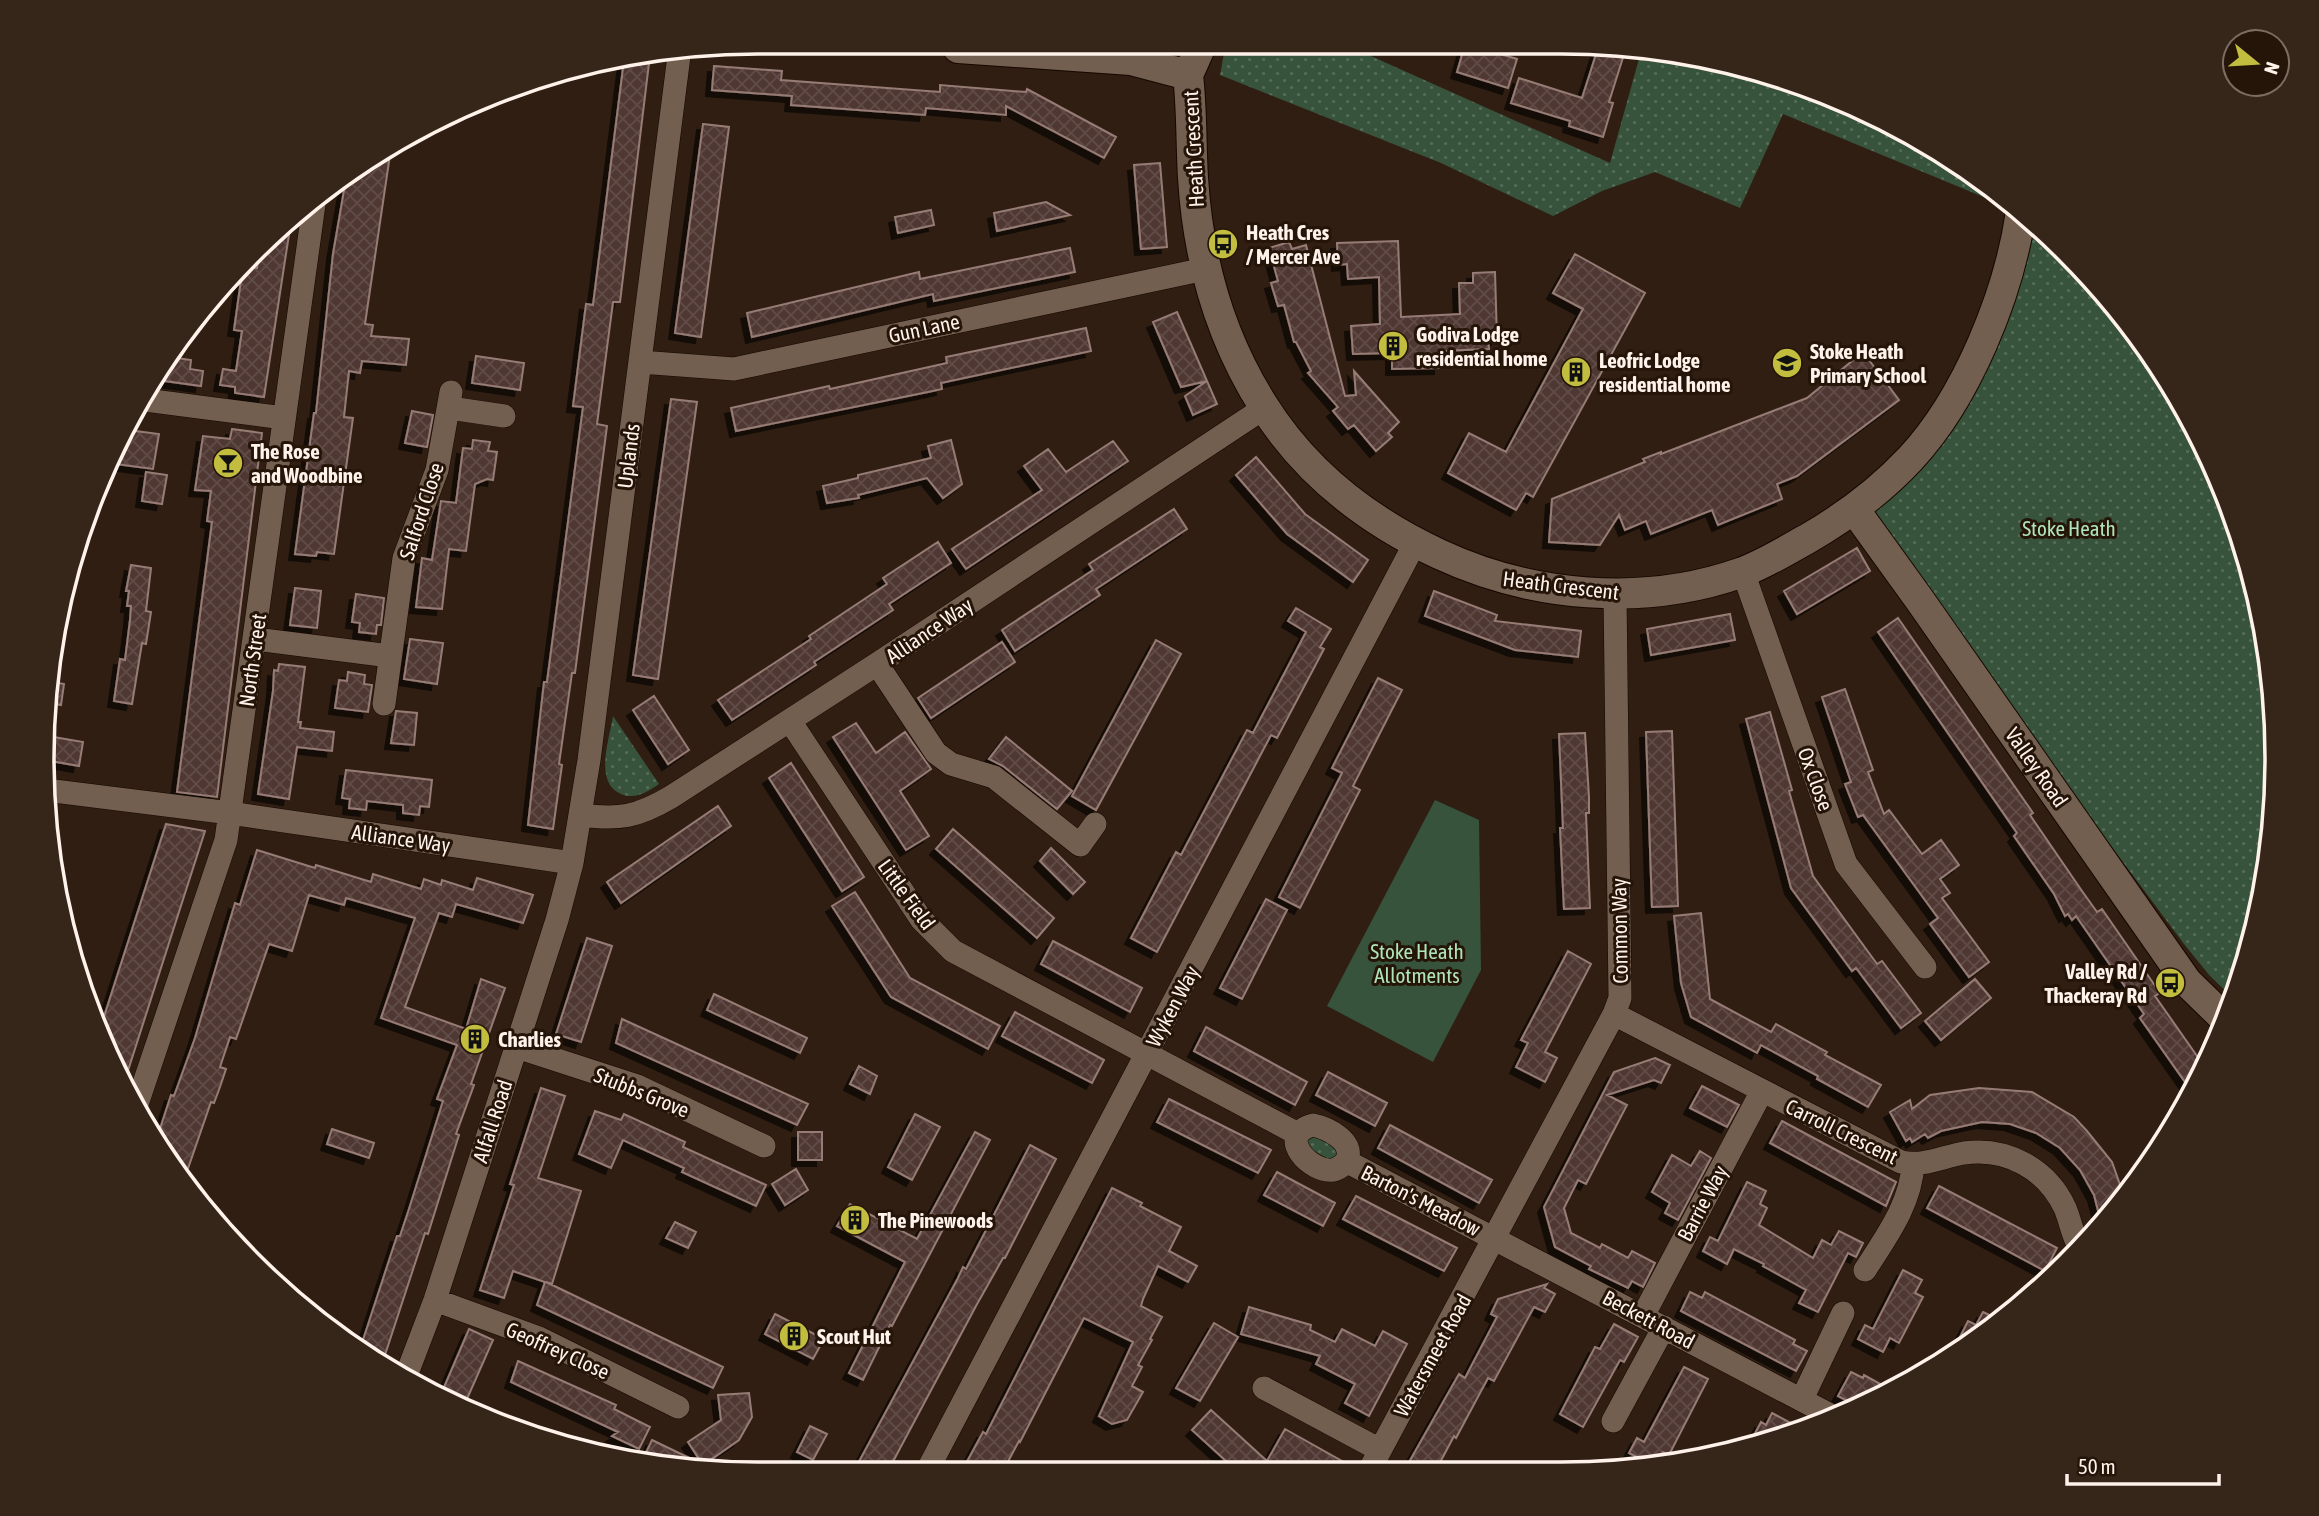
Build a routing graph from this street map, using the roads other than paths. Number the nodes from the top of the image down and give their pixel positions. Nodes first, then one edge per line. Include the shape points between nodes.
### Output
1 (1038, 54) edge
2 (1197, 54) edge
3 (679, 59) edge
4 (1188, 75) junction
5 (313, 214) edge
6 (2019, 224) edge
7 (1205, 269) junction
8 (640, 362) junction
9 (152, 401) edge
10 (1264, 408) junction
11 (504, 416) dead end
12 (284, 418) junction
13 (1854, 509) junction
14 (1415, 543) junction
15 (1743, 572) junction
16 (1615, 594) junction
17 (255, 639) junction
18 (390, 656) junction
19 (877, 664) junction
20 (384, 704) dead end
21 (790, 721) junction
22 (55, 791) edge
23 (230, 813) junction
24 (581, 815) junction
25 (1095, 824) dead end
26 (572, 863) junction
27 (1925, 967) dead end
28 (2217, 1011) edge
29 (1614, 1014) junction
30 (517, 1046) junction
31 (1146, 1055) junction
32 (1762, 1091) junction
33 (140, 1094) edge
34 (1298, 1134) junction
35 (764, 1146) dead end
36 (1346, 1161) junction
37 (1913, 1164) junction
38 (1495, 1238) junction
39 (2074, 1239) edge
40 (1864, 1270) dead end
41 (435, 1300) junction
42 (1843, 1313) dead end
43 (1643, 1316) junction
44 (1664, 1327) junction
45 (409, 1369) edge
46 (1264, 1388) dead end
47 (1802, 1399) junction
48 (678, 1406) dead end
49 (1819, 1412) edge
50 (1613, 1421) dead end
51 (1380, 1450) junction
52 (932, 1462) edge
53 (1374, 1462) edge

1 - 4 street via 1131,61
2 - 4 street
3 - 8 street, Uplands
4 - 7 street, Heath Crescent via 1193,177
5 - 12 street, North Street
6 - 13 street, Heath Crescent via 1998,304 1955,394 1911,458
7 - 8 street, Gun Lane via 734,369
7 - 10 street, Heath Crescent via 1224,325
8 - 24 street, Uplands
9 - 12 street
10 - 14 street, Heath Crescent via 1347,500
10 - 19 street, Alliance Way
11 - 18 street, Salford Close via 450,400 437,470 406,549
12 - 17 street, North Street
13 - 15 street, Heath Crescent
13 - 28 street, Valley Road via 2187,982
14 - 16 street, Heath Crescent via 1493,576
14 - 31 street, Wyken Way
15 - 16 street, Heath Crescent via 1695,585
15 - 27 street, Ox Close via 1846,864
16 - 29 street, Common Way via 1621,984
17 - 18 street
17 - 23 street, North Street
18 - 20 street, Salford Close
19 - 21 street, Alliance Way
19 - 25 street via 929,746 944,759 994,777 1080,845
21 - 24 street, Alliance Way via 648,811 618,818
21 - 31 street, Little Field via 921,919 953,951
22 - 23 street, Alliance Way
23 - 26 street, Alliance Way
23 - 33 street, North Street via 226,840
24 - 26 street, Uplands
26 - 30 street, Alfall Road
29 - 32 street, Carroll Crescent
29 - 38 street, Common Way
30 - 35 street, Stubbs Grove via 637,1086
30 - 41 street, Alfall Road
31 - 34 street
31 - 52 street, Wyken Way
32 - 37 street, Carroll Crescent via 1889,1157
32 - 43 street, Barrie Way
34 - 36 street, Barton's Meadow via 1298,1152 1324,1169 1333,1170
34 - 36 street, Barton's Meadow via 1304,1127 1320,1126 1347,1145
36 - 38 street, Barton's Meadow
37 - 39 street, Carroll Crescent via 1964,1153 2018,1159 2052,1186
37 - 40 street via 1907,1198
38 - 43 street, Beckett Road
38 - 51 street, Watersmeet Road
41 - 45 street, Alfall Road
41 - 48 street, Geoffrey Close via 539,1338
42 - 47 street
43 - 44 street, Beckett Road
44 - 47 street, Beckett Road
44 - 50 street
46 - 51 street
47 - 49 street, Beckett Road
51 - 53 street, Watersmeet Road

